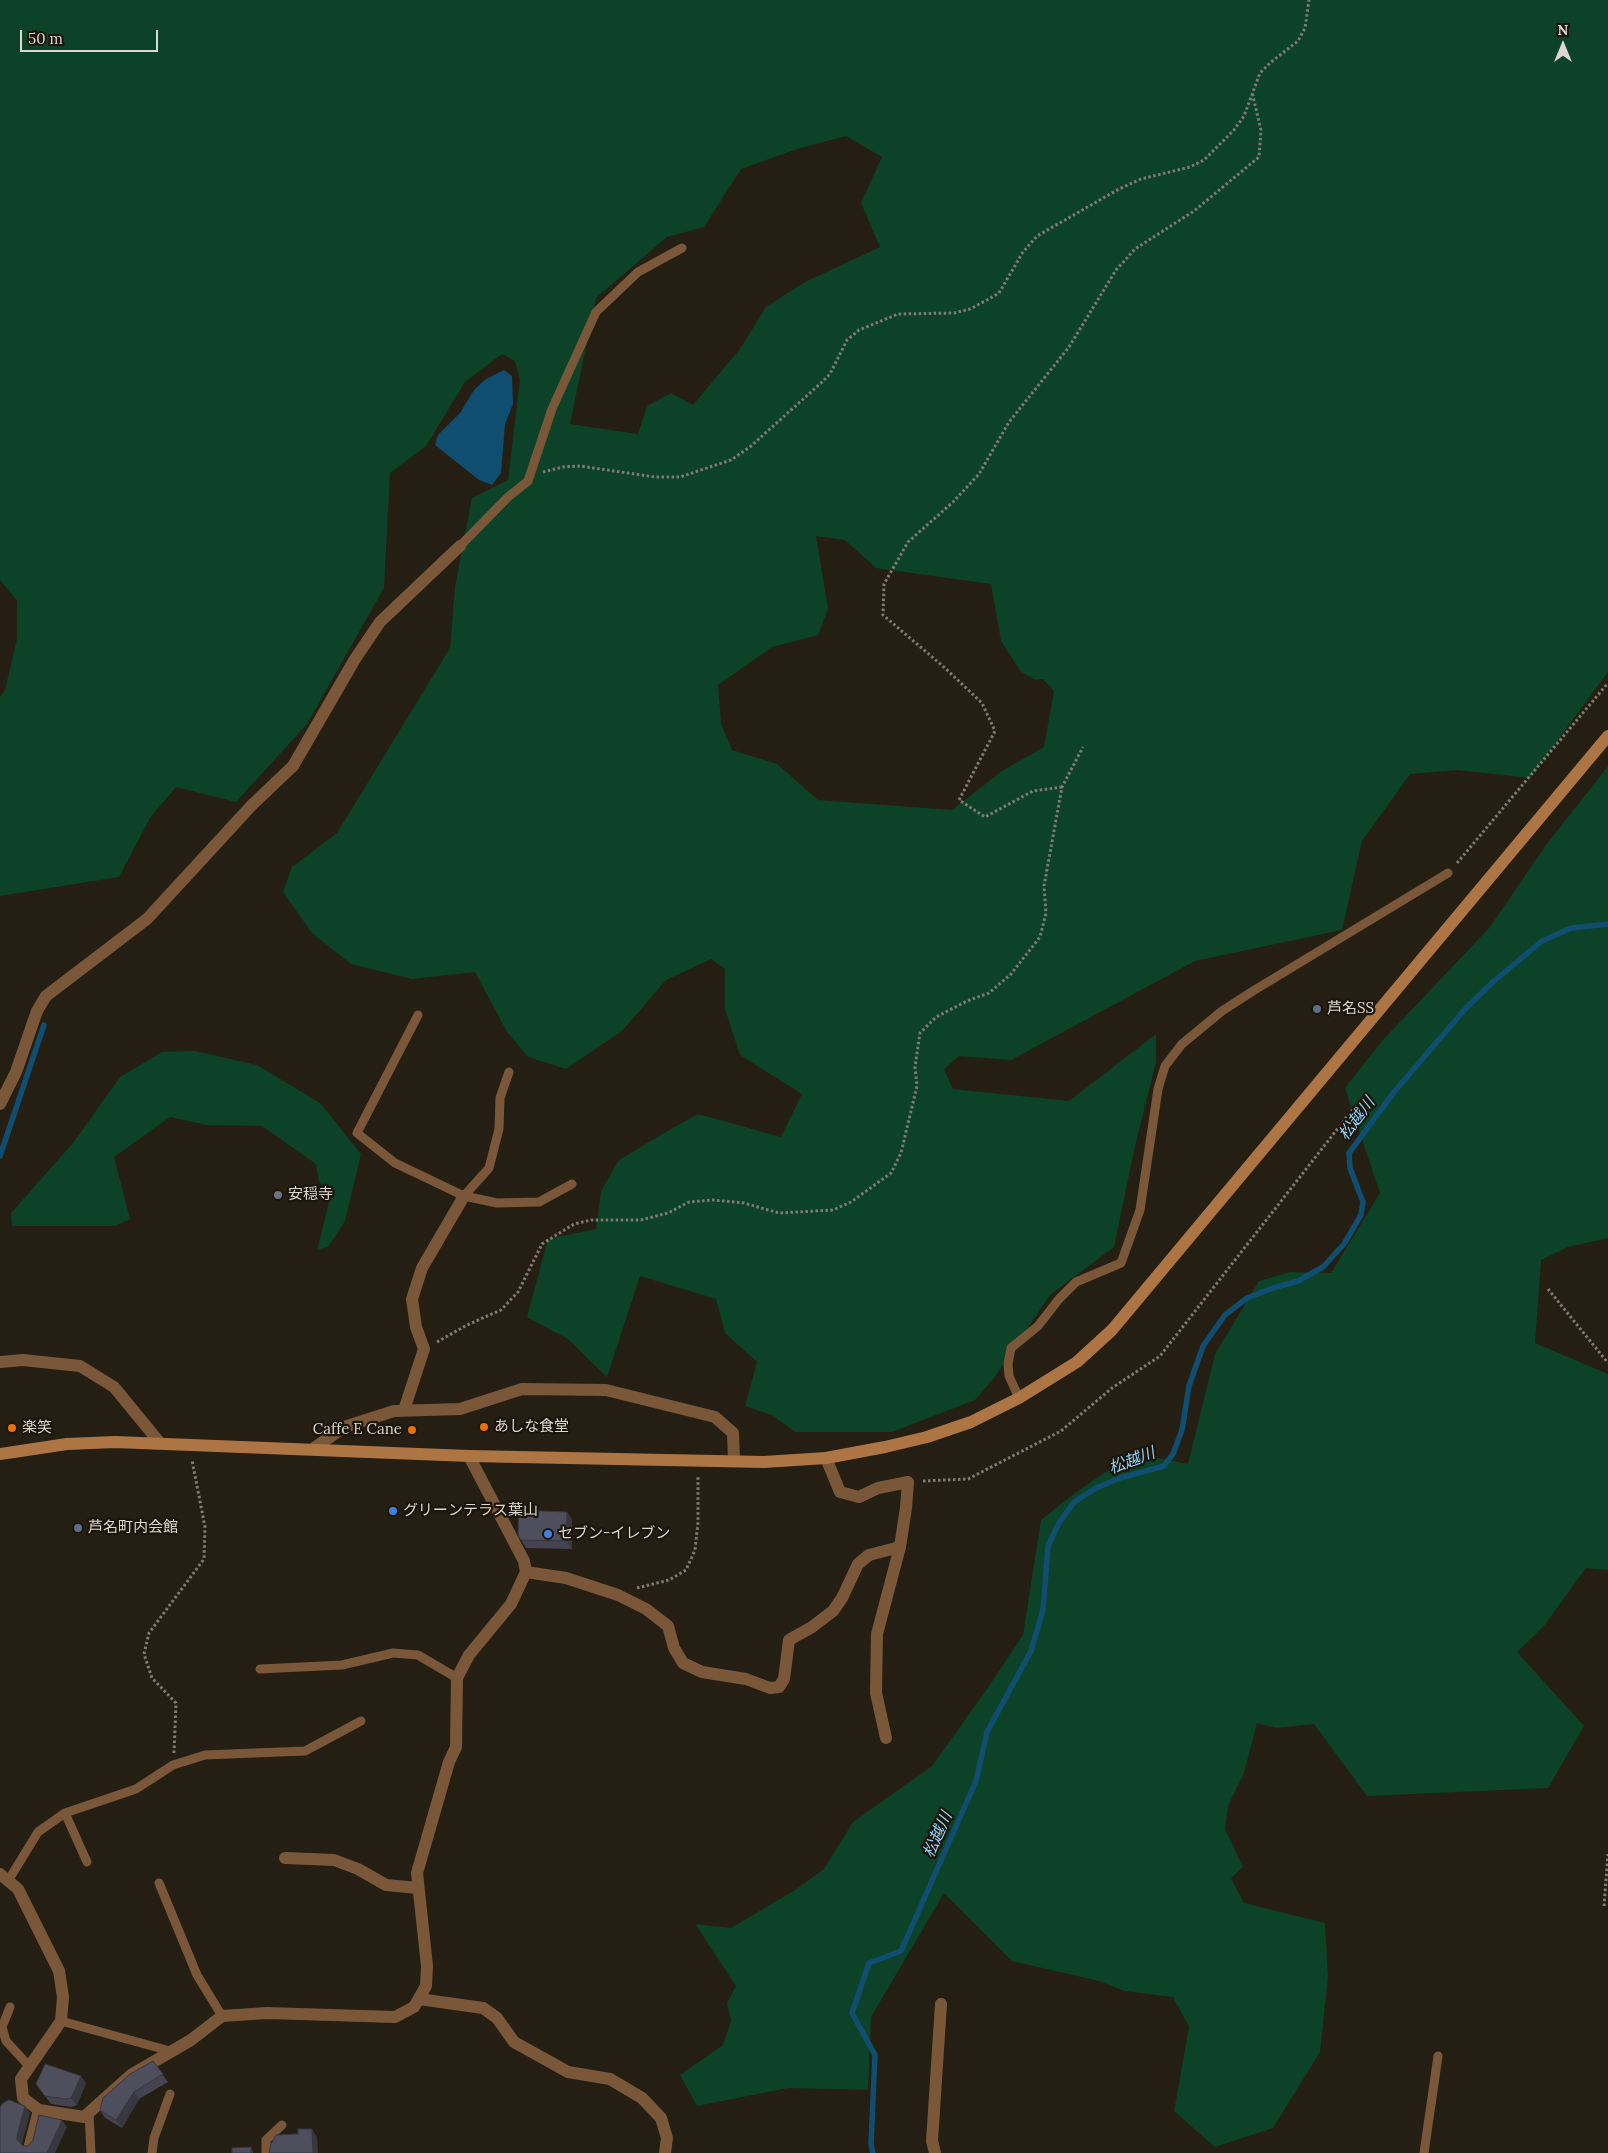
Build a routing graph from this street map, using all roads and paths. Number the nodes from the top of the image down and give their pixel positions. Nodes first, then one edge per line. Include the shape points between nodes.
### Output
1 (1308, 0) edge
2 (1252, 92) junction
3 (682, 248) dead end
4 (528, 481) junction
5 (460, 546) joint
6 (1608, 683) edge
7 (1608, 736) edge
8 (1083, 747) dead end
9 (1062, 786) junction
10 (1448, 873) joint
11 (418, 1015) dead end
12 (509, 1072) dead end
13 (0, 1104) edge
14 (1353, 1109) dead end
15 (572, 1184) dead end
16 (464, 1196) junction
17 (1548, 1289) dead end
18 (424, 1349) junction
19 (0, 1362) edge
20 (1608, 1363) edge
21 (1019, 1398) junction
22 (404, 1410) junction
23 (160, 1443) junction
24 (189, 1445) junction
25 (312, 1449) junction
26 (0, 1454) edge
27 (469, 1456) junction
28 (826, 1458) junction
29 (698, 1460) junction
30 (734, 1461) junction
31 (908, 1482) junction
32 (900, 1547) junction
33 (526, 1572) junction
34 (618, 1596) junction
35 (260, 1669) dead end
36 (457, 1678) junction
37 (361, 1721) dead end
38 (886, 1738) dead end
39 (174, 1765) junction
40 (65, 1813) junction
41 (1608, 1854) edge
42 (284, 1858) dead end
43 (87, 1862) dead end
44 (4, 1878) edge
45 (159, 1883) dead end
46 (418, 1888) junction
47 (1604, 1906) dead end
48 (419, 1999) junction
49 (941, 2004) dead end
50 (10, 2007) dead end
51 (222, 2016) junction
52 (61, 2021) junction
53 (170, 2052) junction
54 (1438, 2056) dead end
55 (30, 2066) junction
56 (170, 2094) dead end
57 (39, 2110) junction
58 (89, 2112) junction
59 (282, 2125) dead end
60 (30, 2146) edge
61 (91, 2153) edge
62 (152, 2153) edge
63 (266, 2153) edge
64 (665, 2153) edge
65 (935, 2153) edge
66 (1424, 2153) edge

1 - 2 path via 1305,28 1298,41 1260,74
2 - 4 path via 1244,116 1204,160 1119,189 1037,236 1023,252 999,293 970,309 954,313 898,314 859,330 847,340 830,374 751,446 731,460 680,476 655,477 580,466 542,473
2 - 9 path via 1261,130 1259,157 1194,211 1135,249 1116,270 1068,347 1009,422 979,474 908,542 884,584 883,615 982,703 995,732 959,800 985,817 1033,791
3 - 4 lane via 638,272 596,312 552,409
4 - 5 lane
5 - 13 street via 380,622 293,766 252,805 147,919 46,996
6 - 10 path
7 - 21 street via 1112,1330 1077,1362
8 - 9 path
9 - 18 path via 1044,886 1046,913 1040,937 1011,974 989,993 936,1016 920,1033 914,1067 917,1086 901,1153 891,1174 851,1202 833,1210 779,1213 744,1203 713,1200 689,1202 668,1213 641,1220 591,1220 574,1224 542,1244 518,1292 501,1310
10 - 21 lane via 1253,991 1222,1011 1182,1044 1165,1066 1158,1089 1140,1210 1121,1263 1076,1282 1038,1326 1011,1348 1009,1376
11 - 16 lane via 357,1133 395,1163
12 - 16 lane via 500,1098 499,1129 489,1168
14 - 31 path via 1160,1356 1112,1388 1061,1430 968,1479
15 - 16 lane via 539,1202 497,1203
16 - 18 street via 422,1268 412,1298 416,1326
17 - 20 path
18 - 22 street
19 - 23 street via 24,1360 80,1366 114,1387
21 - 28 street via 971,1422 927,1437
22 - 25 street via 344,1427
22 - 30 street via 460,1409 522,1389 606,1390 715,1417 733,1433
23 - 24 street
23 - 26 street via 67,1444
24 - 25 street
24 - 39 path via 205,1527 204,1559 149,1634 144,1654 152,1678 176,1703
25 - 27 street
27 - 29 street
27 - 33 street via 524,1561
28 - 30 street
28 - 31 street via 840,1492 859,1497 878,1488
29 - 30 street
29 - 34 path via 695,1550 686,1570 669,1580
31 - 32 street
32 - 34 street via 869,1555 858,1564 833,1611 789,1640 784,1679 779,1687 770,1688 746,1679 702,1672 683,1663 674,1648 668,1626 646,1609
32 - 38 street via 877,1634 876,1693
33 - 34 street via 566,1578
33 - 36 street via 511,1604 469,1655
35 - 36 lane via 342,1665 393,1653 418,1655
36 - 46 street via 456,1747 417,1874
37 - 39 lane via 305,1751 205,1754
39 - 40 lane via 136,1789
40 - 43 lane
40 - 44 lane via 38,1832
41 - 47 path
42 - 46 street via 334,1860 386,1885
44 - 52 street via 18,1889 59,1971 63,1997
45 - 51 lane via 197,1975
46 - 48 street via 427,1966 426,1986
48 - 51 street via 414,2007 395,2017 267,2013
48 - 64 street via 484,2008 497,2018 514,2042 568,2072 610,2078 642,2098 661,2118 667,2138
49 - 65 street via 932,2141
50 - 55 lane via 2,2027 6,2041
51 - 53 street
52 - 53 lane
52 - 55 street
53 - 58 street via 130,2075
54 - 66 lane
55 - 57 street via 21,2079 23,2098
56 - 62 lane
57 - 58 street via 84,2117
57 - 60 street
58 - 61 lane
59 - 63 lane via 266,2140

